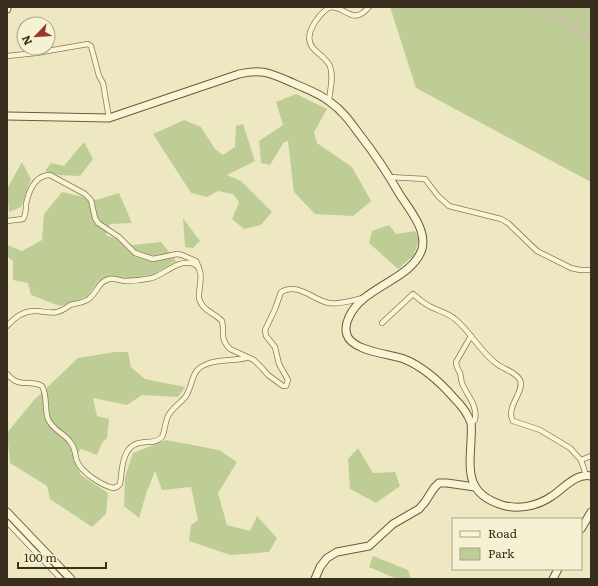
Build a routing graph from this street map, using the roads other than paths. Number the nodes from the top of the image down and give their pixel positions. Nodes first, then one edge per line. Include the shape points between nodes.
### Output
1 (369, 7) edge
2 (7, 56) edge
3 (329, 100) junction
4 (7, 116) edge
5 (109, 118) junction
6 (389, 177) junction
7 (7, 222) edge
8 (199, 269) junction
9 (591, 270) edge
10 (364, 298) junction
11 (382, 324) dead end
12 (7, 326) edge
13 (471, 336) junction
14 (248, 357) junction
15 (7, 374) edge
16 (471, 424) junction
17 (591, 456) edge
18 (581, 460) junction
19 (588, 476) edge
20 (475, 487) junction
21 (7, 512) edge
22 (591, 512) edge
23 (7, 522) edge
24 (582, 527) edge
25 (558, 570) edge
26 (61, 579) edge
27 (70, 579) edge
28 (315, 579) edge
29 (553, 579) edge

1 - 3 street via 355,16 336,7 328,8 309,33 310,45 330,67 332,78
2 - 5 street via 88,44 91,46 103,83
3 - 5 street via 275,75 257,71 239,74
3 - 6 street via 350,122
4 - 5 street
6 - 9 street via 425,179 449,206 501,219 537,251 571,268
6 - 10 street via 417,222 423,245 418,257 410,266
7 - 8 street via 23,219 34,183 44,175 50,175 85,194 91,200 98,223 119,237 135,253 153,259 182,255 196,261
8 - 12 street via 193,264 184,263 146,280 110,279 102,283 90,299 56,312 28,312 18,316
8 - 14 street via 202,304 222,321 223,338 227,346
10 - 14 street via 330,303 302,291 289,289 281,292 265,330 288,380 286,386 280,385 258,363
10 - 16 street via 347,320 348,339 356,346 401,358 423,369 456,400 468,415
11 - 13 street via 413,294 432,308 446,312
13 - 16 street via 456,362 456,367 474,404 476,420
13 - 18 street via 489,357 520,380 511,412 513,421 540,430 563,444
14 - 15 street via 213,362 195,372 187,395 168,416 163,435 158,440 131,446 124,458 120,484 112,488 81,468 71,443 54,428 48,418 46,396 42,386 20,383
16 - 20 street via 470,468 471,480
17 - 18 street
18 - 19 street
19 - 20 street via 577,478 548,499 523,507 497,503 485,497
20 - 28 street via 439,483 419,509 393,524 369,546 343,551 327,558
21 - 27 street
22 - 24 street
23 - 26 street
25 - 29 street

